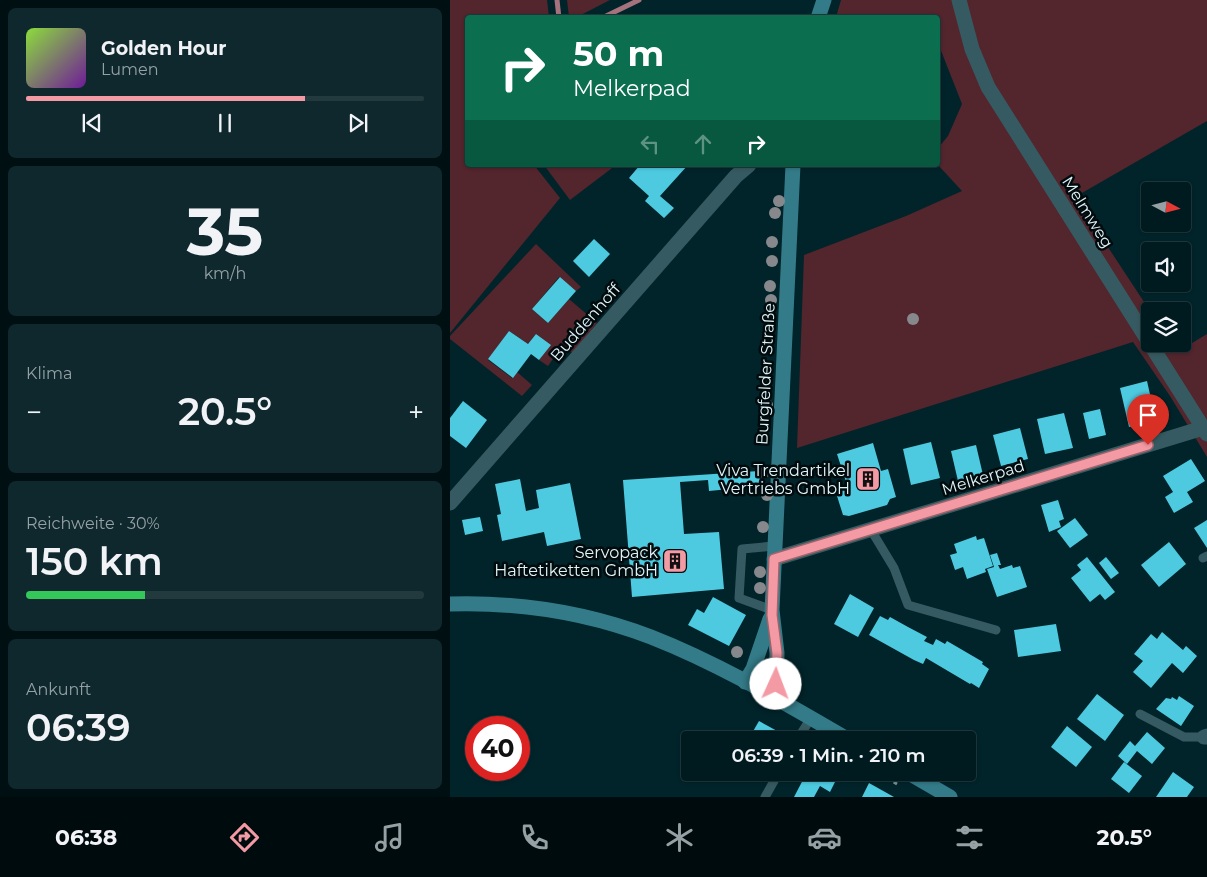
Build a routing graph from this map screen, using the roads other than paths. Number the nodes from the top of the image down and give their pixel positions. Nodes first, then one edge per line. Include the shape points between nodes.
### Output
1 (824, 0) edge
2 (959, 0) edge
3 (819, 15) edge
4 (747, 167) edge
5 (793, 167) edge
6 (1205, 431) edge
7 (450, 503) edge
8 (872, 530) junction
9 (774, 552) junction
10 (450, 604) edge
11 (772, 612) junction
12 (996, 630) dead end
13 (745, 682) junction
14 (776, 699) junction
15 (1140, 714) dead end
16 (811, 718) junction
17 (803, 731) edge
18 (833, 731) edge
19 (1206, 738) edge
20 (774, 781) edge
21 (922, 781) edge
22 (765, 797) edge
23 (950, 797) edge

1 - 3 street
2 - 6 street, Melmweg via 972,49 988,86
4 - 7 street, Buddenhoff
5 - 9 street, Burgfelder Straße
6 - 8 street, Melkerpad
8 - 9 street, Melkerpad
8 - 12 lane via 894,568 908,604
9 - 11 street, Burgfelder Straße
9 - 11 lane via 742,549 739,598
10 - 13 street via 513,605 609,623 694,656
11 - 13 street, Burgfelder Straße via 753,669
11 - 14 street, Burgfelder Straße via 777,653
13 - 14 street
14 - 16 street
15 - 19 lane via 1184,737
16 - 17 lane
16 - 18 street
20 - 22 lane
21 - 23 street

